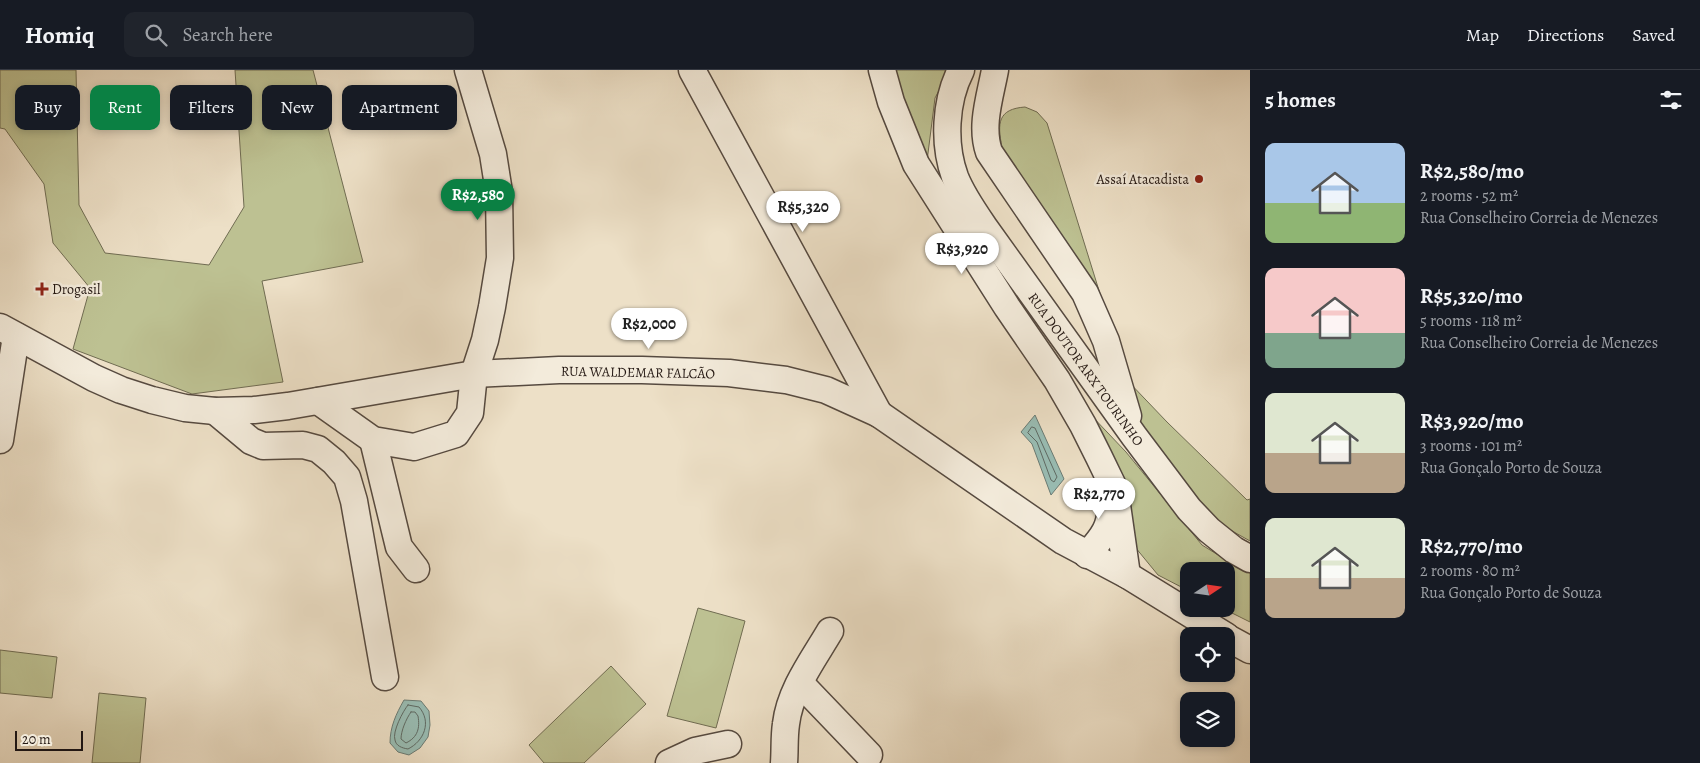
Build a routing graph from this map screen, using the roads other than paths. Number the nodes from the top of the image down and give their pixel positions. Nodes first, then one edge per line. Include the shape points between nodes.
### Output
1 (468, 70) edge
2 (692, 70) edge
3 (882, 70) edge
4 (961, 70) edge
5 (995, 70) edge
6 (8, 331) edge
7 (474, 374) junction
8 (318, 401) junction
9 (215, 411) junction
10 (879, 414) junction
11 (1134, 436) junction
12 (0, 440) edge
13 (373, 440) junction
14 (1099, 457) junction
15 (1087, 555) junction
16 (1250, 559) edge
17 (416, 569) dead end
18 (1128, 575) junction
19 (830, 631) dead end
20 (1239, 644) edge
21 (385, 677) dead end
22 (800, 683) junction
23 (728, 744) dead end
24 (869, 755) dead end
25 (669, 763) edge
26 (784, 763) edge

1 - 7 street via 493,154 499,192 500,258 485,340
2 - 10 street
3 - 14 street via 916,164 1057,380
4 - 11 street, RUA DOUTOR ARX TOURINHO via 950,101 948,122 949,150 955,176 984,228
5 - 11 street via 984,130 989,152 1085,293 1106,341
6 - 9 street, RUA WALDEMAR FALCÃO via 121,390 185,408
6 - 12 street
7 - 8 street, RUA WALDEMAR FALCÃO
7 - 10 street, RUA WALDEMAR FALCÃO via 578,370 729,373 786,380 826,390
7 - 13 street via 470,413 456,434 414,446
8 - 9 street, RUA WALDEMAR FALCÃO via 254,410
8 - 13 street
9 - 21 street via 251,441 264,446 304,445 318,450 347,477
10 - 15 street, RUA WALDEMAR FALCÃO
11 - 16 street, RUA DOUTOR ARX TOURINHO via 1189,509 1209,530
13 - 17 street via 399,547
14 - 15 street via 1110,507 1108,526
14 - 18 street via 1113,486
15 - 18 street, RUA WALDEMAR FALCÃO
18 - 20 street, RUA WALDEMAR FALCÃO
19 - 22 street
22 - 24 street
22 - 26 street via 786,724
23 - 25 street via 695,751

